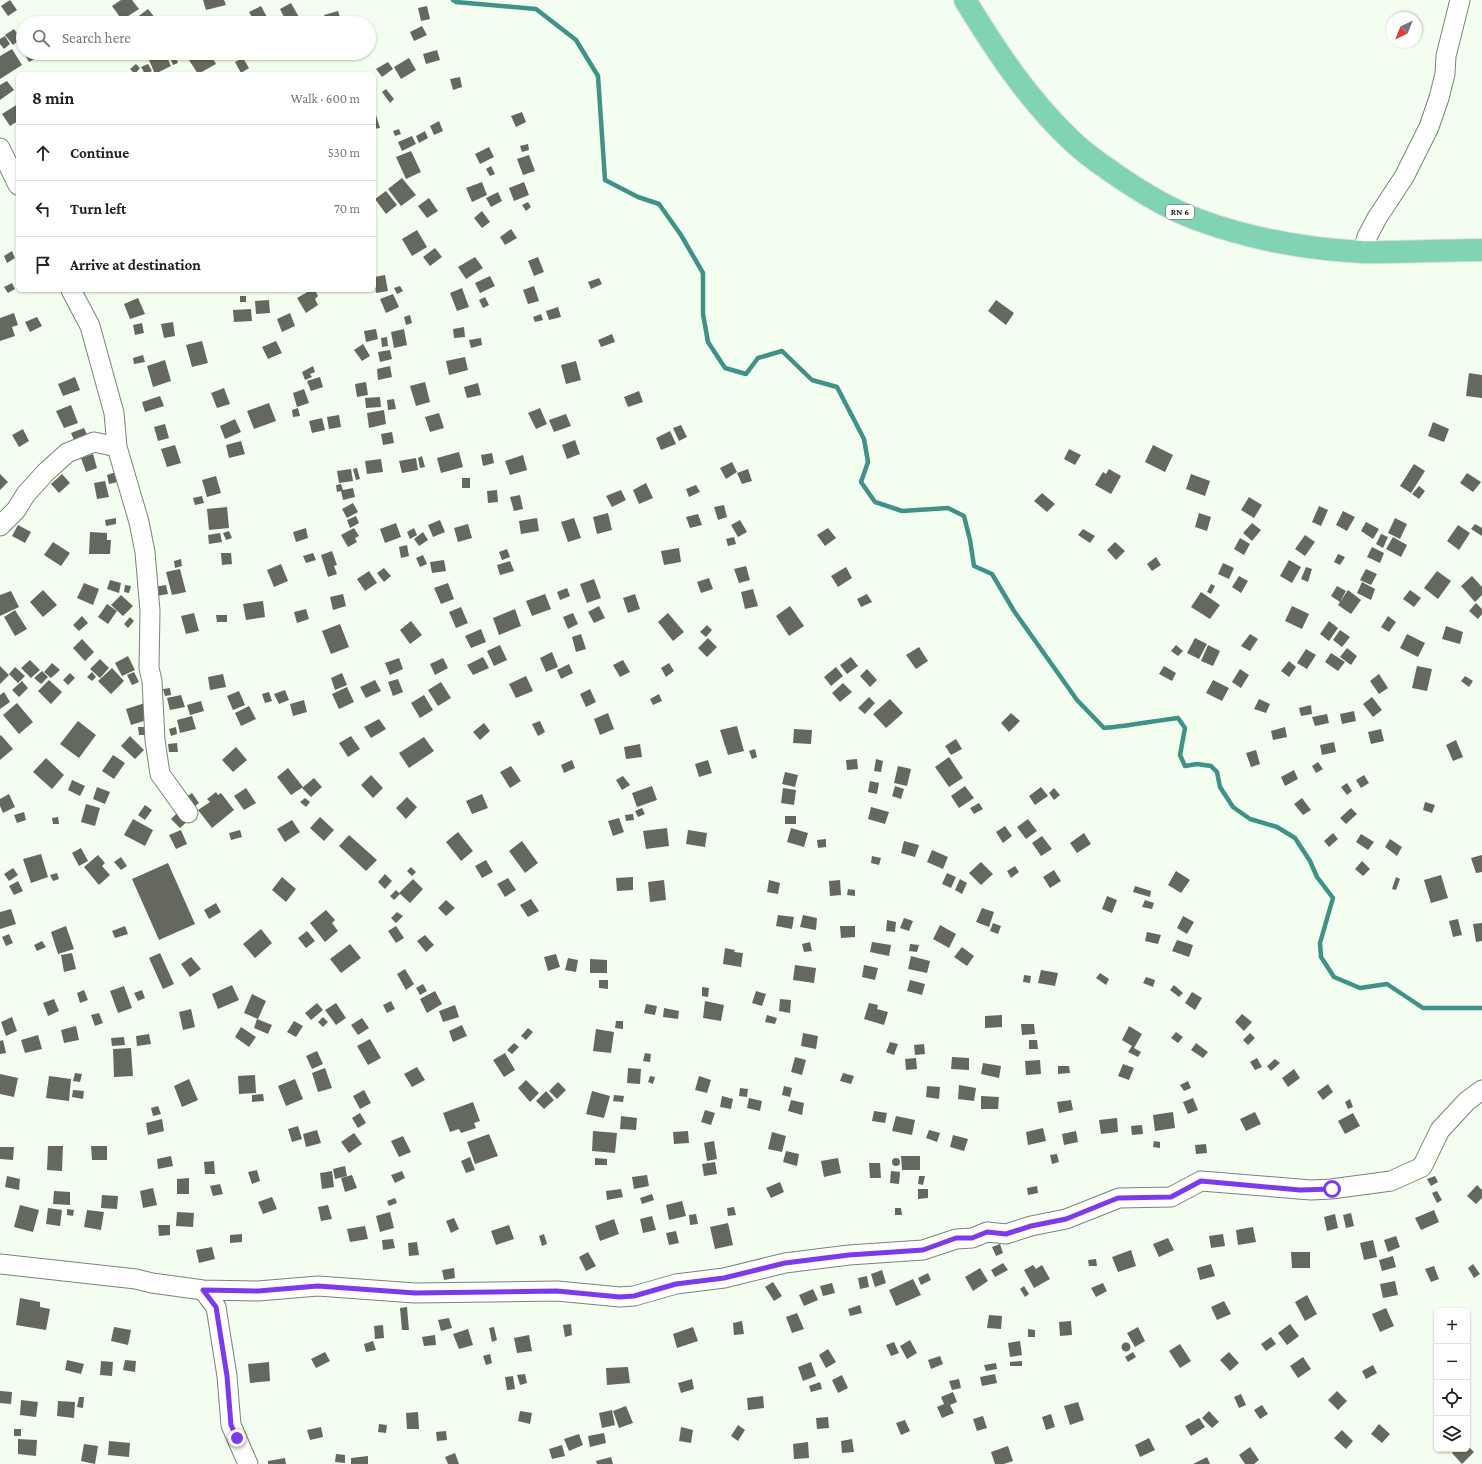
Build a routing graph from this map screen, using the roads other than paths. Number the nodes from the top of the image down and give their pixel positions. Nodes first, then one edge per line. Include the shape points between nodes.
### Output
1 (965, 0) edge
2 (1460, 0) edge
3 (0, 148) edge
4 (16, 182) edge
5 (1482, 250) edge
6 (1362, 252) junction
7 (72, 292) edge
8 (117, 447) junction
9 (0, 526) edge
10 (188, 813) dead end
11 (1482, 1090) edge
12 (0, 1264) edge
13 (203, 1290) junction
14 (248, 1464) edge

1 - 6 main road, RN 6 via 1018,79 1068,138 1092,158 1157,201 1198,220 1236,233 1314,248
2 - 6 street via 1446,56 1446,74 1429,127 1404,177 1370,231
3 - 4 street
5 - 6 main road, RN 6
7 - 8 street via 90,326 114,414
8 - 9 street via 94,442 67,453 46,472
8 - 10 street via 138,516 145,552 150,611 149,668 160,774
11 - 13 street via 1467,1101 1440,1130 1422,1167 1391,1181 1311,1190 1201,1181 1171,1197 1118,1198 1066,1219 1006,1234 987,1232 972,1238 956,1238 923,1250 785,1263 724,1278 676,1284 634,1296 557,1291 415,1293 318,1286 251,1291
12 - 13 street via 136,1279
13 - 14 street via 216,1307 227,1376 231,1425

